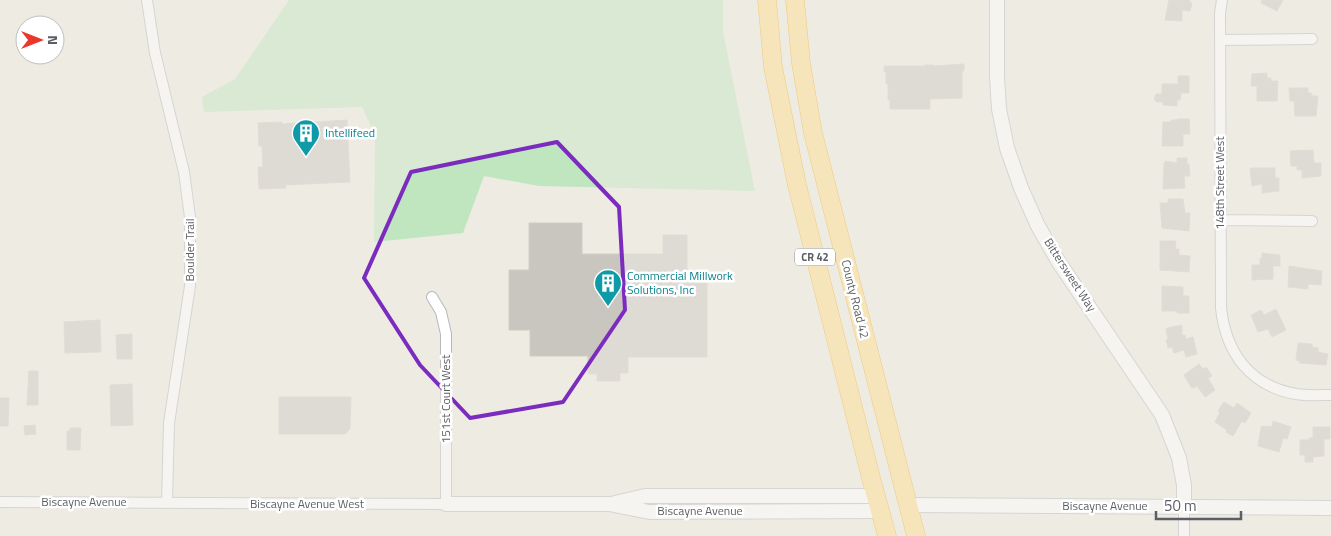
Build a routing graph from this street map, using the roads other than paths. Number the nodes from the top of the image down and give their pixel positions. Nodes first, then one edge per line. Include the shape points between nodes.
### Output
1 (147, 0) edge
2 (767, 0) edge
3 (795, 0) edge
4 (997, 0) edge
5 (1222, 0) edge
6 (1312, 39) dead end
7 (1220, 40) junction
8 (1220, 220) junction
9 (1312, 221) dead end
10 (432, 297) dead end
11 (1331, 395) edge
12 (0, 502) edge
13 (167, 503) junction
14 (446, 504) junction
15 (879, 504) junction
16 (908, 505) junction
17 (1184, 507) junction
18 (1331, 508) edge
19 (888, 536) edge
20 (916, 536) edge
21 (1184, 536) edge

1 - 13 street, Boulder Trail via 155,53 184,172 190,217 190,286 169,422
2 - 15 highway, CR 42 via 773,67 786,138
3 - 16 highway, County Road 42 / CR 42 via 812,133
4 - 17 street, Bittersweet Way via 1000,109 1007,148 1020,188 1058,262 1162,415 1179,458
5 - 7 street, 148th Street West
6 - 7 street
7 - 8 street, 148th Street West
8 - 9 street
8 - 11 street, 148th Street West via 1222,324 1240,362 1256,379 1277,389 1297,394
10 - 14 street, 151st Court West via 441,312 446,334
12 - 13 street, Biscayne Avenue
13 - 14 street, Biscayne Avenue West
14 - 15 street, Biscayne Avenue via 609,504 649,512
15 - 19 highway, CR 42
16 - 17 street, Biscayne Avenue
16 - 20 highway, County Road 42 / CR 42
17 - 18 street, Biscayne Avenue
17 - 21 street, Bittersweet Way

